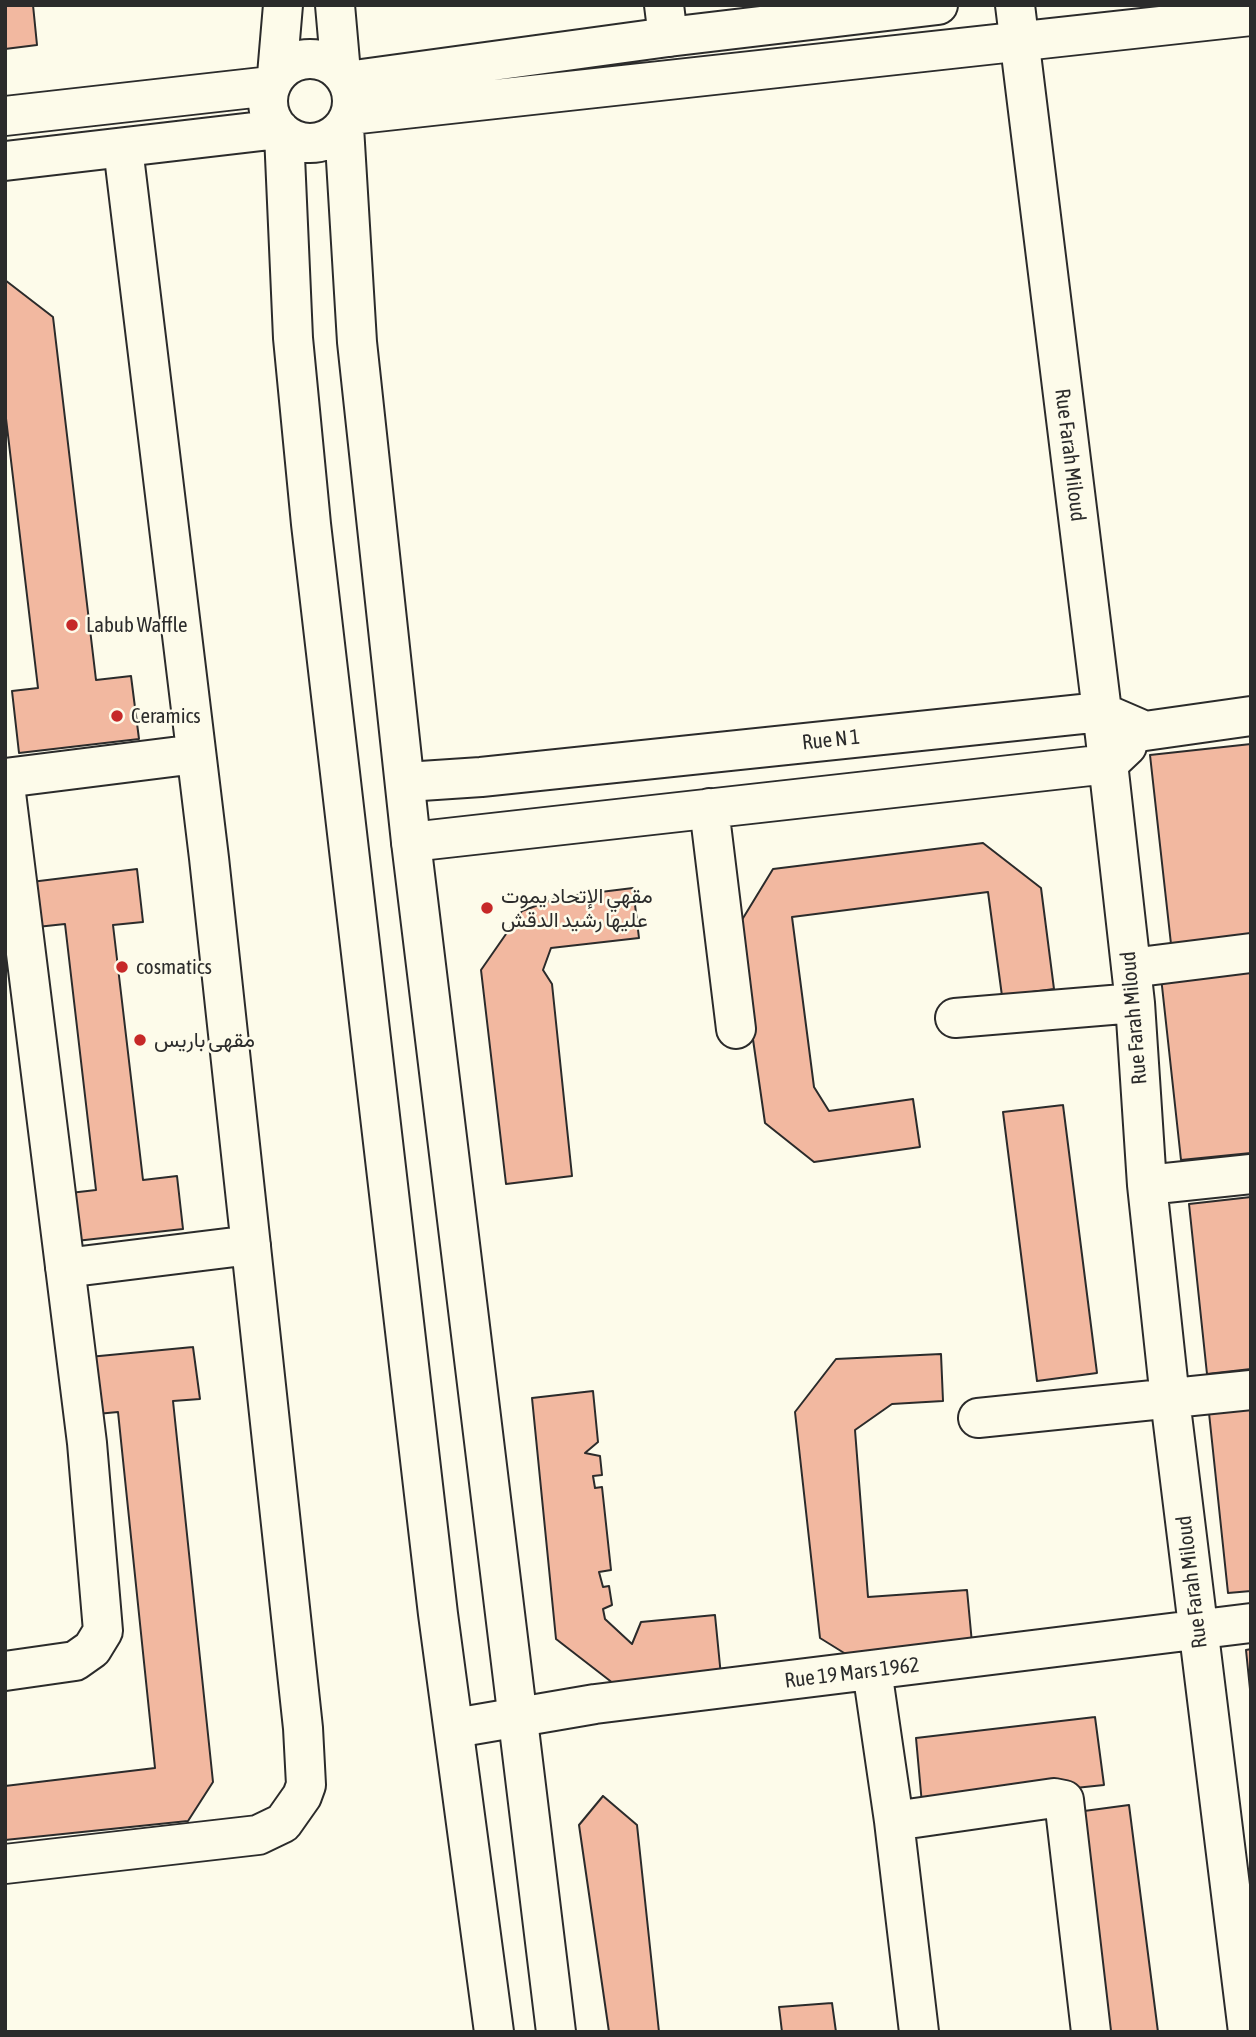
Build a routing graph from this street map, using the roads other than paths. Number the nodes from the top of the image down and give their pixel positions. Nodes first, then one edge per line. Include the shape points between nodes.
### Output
1 (283, 5) edge
2 (335, 5) edge
3 (938, 5) edge
4 (1015, 5) edge
5 (1251, 16) edge
6 (666, 21) edge
7 (1019, 43) junction
8 (274, 80) junction
9 (346, 99) junction
10 (5, 116) edge
11 (281, 132) junction
12 (123, 148) junction
13 (5, 162) edge
14 (1101, 712) junction
15 (1251, 716) edge
16 (1145, 731) junction
17 (197, 754) junction
18 (1108, 764) junction
19 (5, 778) edge
20 (406, 782) junction
21 (5, 785) edge
22 (709, 808) junction
23 (411, 842) junction
24 (1251, 953) edge
25 (1133, 985) junction
26 (955, 1018) dead end
27 (736, 1029) dead end
28 (1251, 1174) edge
29 (1147, 1185) junction
30 (251, 1245) junction
31 (65, 1268) junction
32 (1251, 1390) edge
33 (1170, 1399) junction
34 (978, 1418) dead end
35 (1251, 1623) edge
36 (1197, 1630) junction
37 (5, 1671) edge
38 (872, 1671) junction
39 (518, 1716) junction
40 (455, 1728) junction
41 (894, 1821) junction
42 (5, 1864) edge
43 (1240, 1879) edge
44 (494, 2032) edge
45 (556, 2032) edge
46 (919, 2032) edge
47 (1091, 2032) edge
48 (1248, 2032) edge

1 - 8 street
2 - 9 street
3 - 6 street
4 - 7 street, Rue Farah Miloud
5 - 7 street
6 - 9 street
7 - 9 street
7 - 14 street, Rue Farah Miloud
8 - 9 street via 287,65 324,61
8 - 10 street
8 - 11 street via 269,112
9 - 11 street via 334,137 308,144
9 - 20 street via 357,342
11 - 12 street
11 - 40 street via 293,338 311,524
12 - 13 street
12 - 17 street
14 - 16 street, Rue N 1
14 - 18 street, Rue Farah Miloud
14 - 20 street, Rue N 1
15 - 16 street
16 - 18 street
17 - 19 street
17 - 30 street
18 - 22 street
18 - 25 street, Rue Farah Miloud
20 - 23 street
21 - 31 street
22 - 23 street
22 - 27 street
23 - 39 street
24 - 25 street
25 - 26 street
25 - 29 street, Rue Farah Miloud
28 - 29 street
29 - 33 street, Rue Farah Miloud
30 - 31 street
30 - 42 street via 303,1728 307,1772 302,1796 283,1823 258,1835
31 - 37 street via 87,1443 103,1632 92,1649 75,1661
32 - 33 street
33 - 34 street
33 - 36 street, Rue Farah Miloud
35 - 36 street, Rue 19 Mars 1962
36 - 38 street, Rue 19 Mars 1962
36 - 43 street, Rue Farah Miloud
38 - 39 street, Rue 19 Mars 1962
38 - 41 street
39 - 40 street, Rue 19 Mars 1962
39 - 45 street
40 - 44 street
41 - 46 street
41 - 47 street via 1064,1800
43 - 48 street, Rue Farah Miloud

